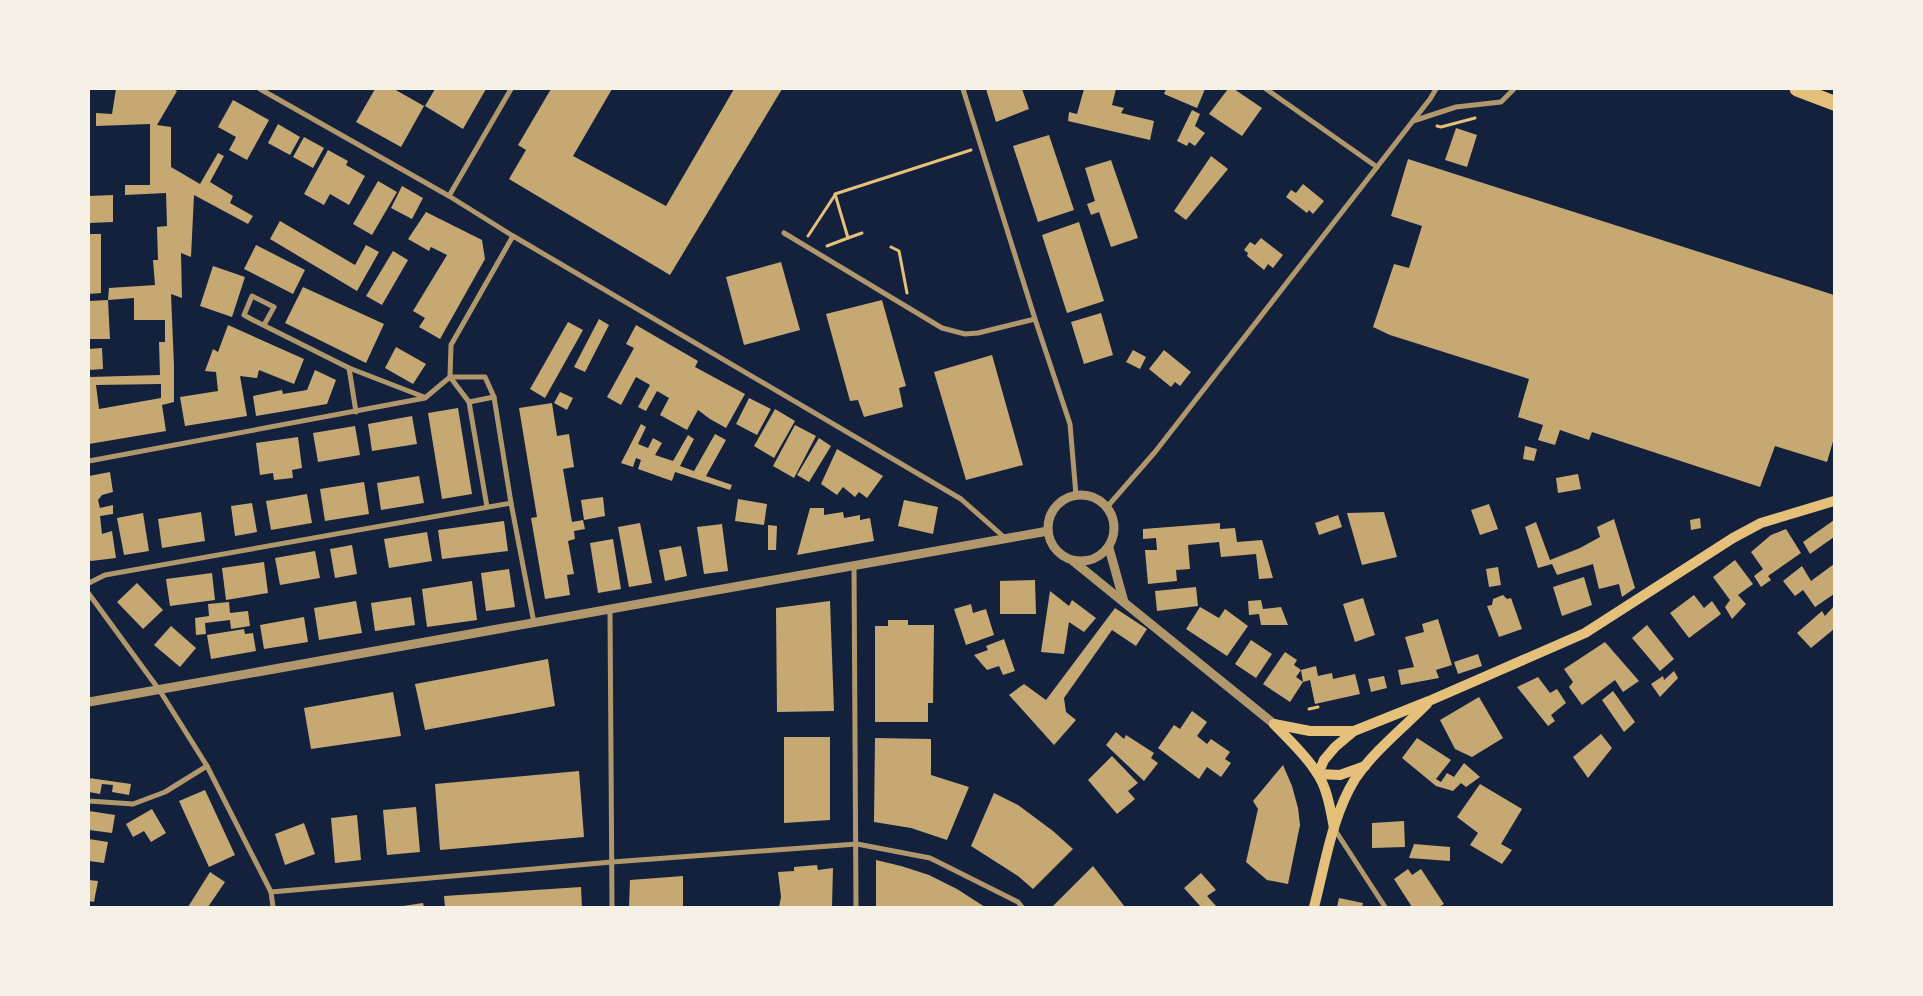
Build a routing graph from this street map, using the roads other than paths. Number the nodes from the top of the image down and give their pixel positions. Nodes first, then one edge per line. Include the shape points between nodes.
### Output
1 (260, 89) edge
2 (511, 89) edge
3 (962, 89) edge
4 (1266, 89) edge
5 (1436, 89) edge
6 (1514, 89) edge
7 (1798, 89) edge
8 (1834, 103) edge
9 (1413, 122) junction
10 (1377, 166) junction
11 (449, 196) junction
12 (784, 233) dead end
13 (513, 236) junction
14 (1035, 319) junction
15 (264, 325) junction
16 (349, 368) junction
17 (450, 378) junction
18 (494, 397) junction
19 (425, 398) junction
20 (469, 402) junction
21 (356, 412) junction
22 (89, 461) edge
23 (1076, 495) junction
24 (1834, 501) edge
25 (511, 503) junction
26 (486, 507) junction
27 (1107, 507) junction
28 (1048, 532) junction
29 (1005, 538) junction
30 (1109, 548) junction
31 (1073, 561) junction
32 (854, 565) junction
33 (89, 583) edge
34 (89, 594) edge
35 (1124, 602) junction
36 (610, 610) junction
37 (534, 623) junction
38 (160, 691) junction
39 (1429, 701) junction
40 (89, 702) edge
41 (1274, 724) junction
42 (1354, 731) junction
43 (207, 766) junction
44 (1365, 766) junction
45 (1318, 774) junction
46 (89, 801) edge
47 (1334, 829) junction
48 (857, 844) junction
49 (612, 862) junction
50 (271, 892) junction
51 (274, 907) edge
52 (612, 907) edge
53 (856, 907) edge
54 (1022, 907) edge
55 (1314, 907) edge
56 (1385, 907) edge

1 - 11 street
2 - 11 street
3 - 14 street
4 - 10 street
5 - 9 street
6 - 9 street via 1501,102 1456,107
7 - 8 highway
9 - 10 street
10 - 27 street via 1155,452
11 - 13 street
12 - 14 street via 942,328 965,334 978,333
13 - 17 street via 451,345
13 - 29 street via 961,498
14 - 23 street via 1070,424
15 - 15 street via 244,315 252,296 274,307
15 - 16 street
16 - 19 street
16 - 21 street
17 - 18 street via 485,377
17 - 19 street
17 - 20 street
18 - 20 street
18 - 25 street
19 - 21 street
20 - 26 street
21 - 22 street
23 - 27 street via 1090,496
23 - 28 street via 1064,499 1054,508
24 - 39 main road via 1761,522 1585,633
25 - 26 street
25 - 37 street
26 - 33 street via 105,576
27 - 30 street via 1115,523
28 - 29 street
28 - 31 street via 1052,546 1061,556
29 - 32 street
30 - 31 street via 1086,562
30 - 35 street
31 - 35 street
32 - 36 street
32 - 48 street
34 - 38 street
35 - 41 street
36 - 37 street
36 - 49 street
37 - 38 street
38 - 40 street
38 - 43 street
39 - 42 main road
39 - 44 main road
41 - 42 main road via 1310,731
41 - 45 main road
42 - 45 main road via 1324,760
43 - 46 street via 165,792 133,804
43 - 50 street
44 - 45 main road via 1340,775
44 - 47 main road via 1346,797
45 - 47 main road via 1330,806
47 - 55 main road
47 - 56 street
48 - 49 street
48 - 53 street
48 - 54 street via 930,858 1018,902
49 - 50 street
49 - 52 street
50 - 51 street

